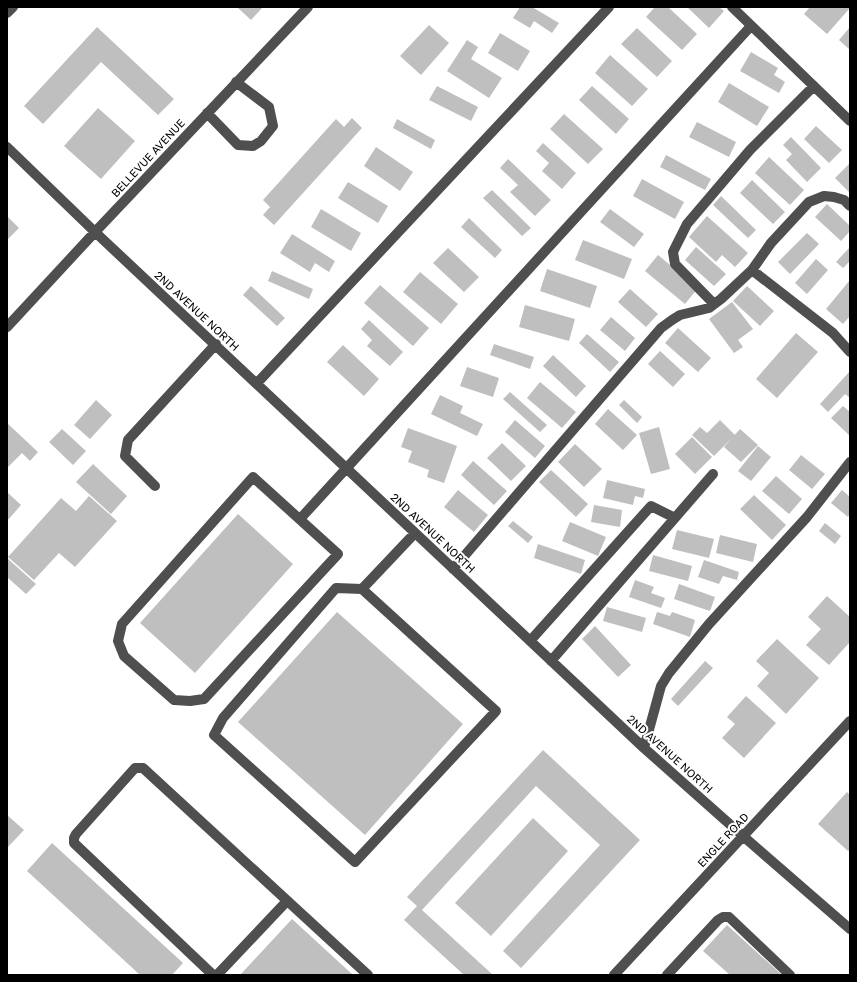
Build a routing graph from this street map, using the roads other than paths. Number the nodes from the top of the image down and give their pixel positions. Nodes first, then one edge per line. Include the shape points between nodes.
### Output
1 (13, 7) edge
2 (308, 7) edge
3 (609, 7) edge
4 (732, 7) edge
5 (7, 13) edge
6 (751, 26) junction
7 (236, 82) junction
8 (814, 86) junction
9 (207, 113) junction
10 (850, 121) edge
11 (7, 147) edge
12 (850, 206) edge
13 (95, 232) junction
14 (752, 270) junction
15 (714, 304) junction
16 (7, 327) edge
17 (216, 344) junction
18 (850, 352) edge
19 (257, 383) junction
20 (850, 462) edge
21 (346, 468) junction
22 (713, 474) dead end
23 (155, 486) dead end
24 (675, 518) junction
25 (300, 519) junction
26 (415, 533) junction
27 (453, 569) junction
28 (362, 589) junction
29 (530, 641) junction
30 (551, 661) junction
31 (850, 721) edge
32 (644, 748) junction
33 (743, 836) junction
34 (287, 901) junction
35 (850, 929) edge
36 (212, 975) edge
37 (217, 975) edge
38 (368, 975) edge
39 (614, 975) edge
40 (667, 975) edge
41 (790, 975) edge

1 - 5 street
2 - 7 street, BELLEVUE AVENUE
3 - 19 street
4 - 6 street
6 - 8 street
6 - 21 street
7 - 9 street, BELLEVUE AVENUE
7 - 9 street via 269,107 274,126 262,141 253,146 238,145
8 - 10 street
8 - 15 street via 750,150 696,213 687,224 673,252 675,264
9 - 13 street, BELLEVUE AVENUE
11 - 13 street, 2ND AVENUE NORTH
12 - 14 street via 844,200 824,196 809,202 771,243
13 - 16 street, BELLEVUE AVENUE
13 - 17 street, 2ND AVENUE NORTH
14 - 15 street
14 - 18 street via 833,333
15 - 27 street via 680,315 662,328
17 - 19 street, 2ND AVENUE NORTH
17 - 23 street via 128,440 125,456
19 - 21 street, 2ND AVENUE NORTH
20 - 32 street via 807,517 709,624 669,673 661,686
21 - 25 street
21 - 26 street, 2ND AVENUE NORTH
22 - 24 street
24 - 29 street via 651,506
24 - 30 street
25 - 25 street via 338,554 204,699 190,702 174,700 124,656 118,641 122,624 253,477
26 - 27 street, 2ND AVENUE NORTH
26 - 28 street
27 - 29 street, 2ND AVENUE NORTH
28 - 28 street via 496,711 355,862 214,735 223,718 336,588
29 - 30 street, 2ND AVENUE NORTH
30 - 32 street, 2ND AVENUE NORTH
31 - 33 street, ENGLE ROAD
32 - 33 street, 2ND AVENUE NORTH
33 - 35 street, 2ND AVENUE NORTH
33 - 39 street, ENGLE ROAD
34 - 36 street via 143,768 135,768 76,834 74,843
34 - 37 street
34 - 38 street
40 - 41 street via 723,917 729,917

